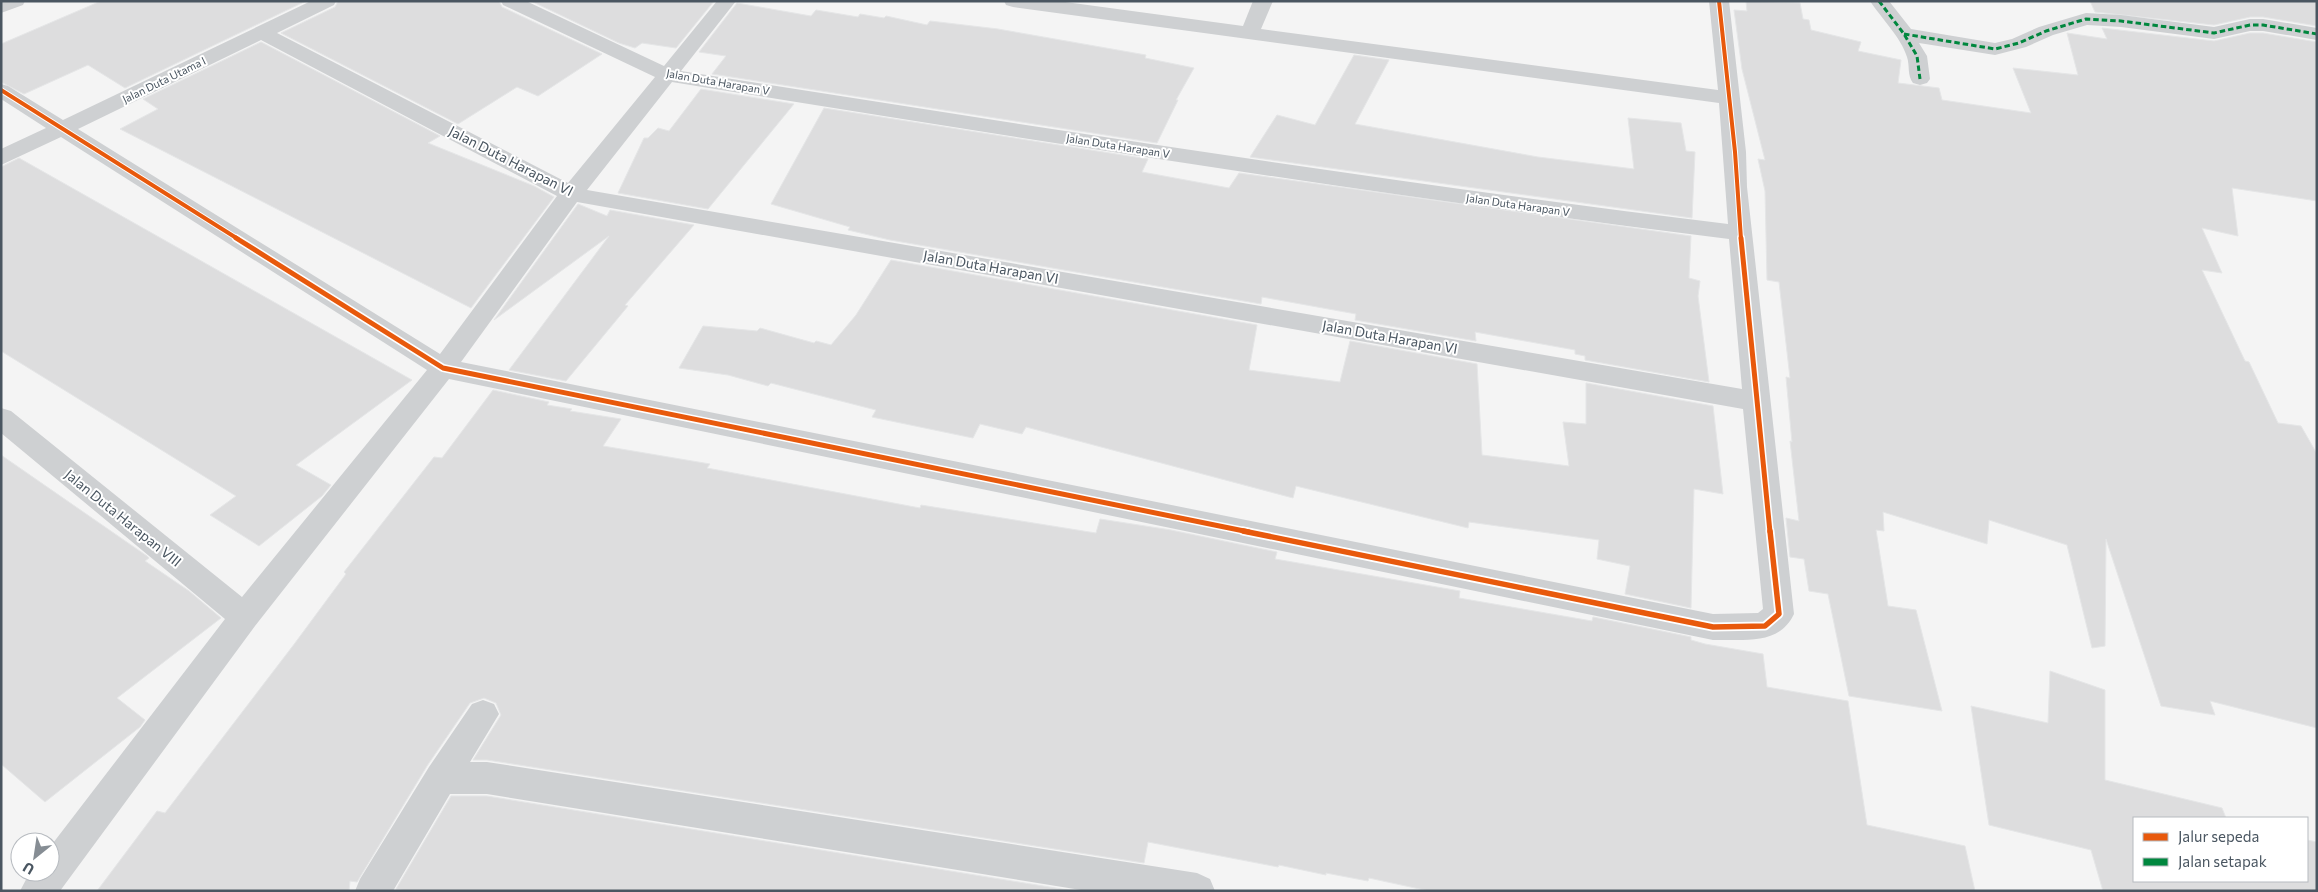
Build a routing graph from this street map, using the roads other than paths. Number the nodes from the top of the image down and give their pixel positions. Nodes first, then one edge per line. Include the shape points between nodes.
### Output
1 (16, 1) edge
2 (327, 1) edge
3 (510, 1) edge
4 (727, 1) edge
5 (1013, 1) edge
6 (1263, 1) edge
7 (1719, 1) edge
8 (1879, 1) edge
9 (1, 7) edge
10 (1250, 32) junction
11 (262, 33) junction
12 (1904, 34) junction
13 (2317, 34) edge
14 (667, 75) junction
15 (1920, 79) dead end
16 (1, 90) edge
17 (1729, 98) junction
18 (61, 129) junction
19 (1, 158) edge
20 (571, 194) junction
21 (1741, 233) junction
22 (442, 368) junction
23 (1756, 400) junction
24 (1, 418) edge
25 (244, 617) junction
26 (482, 714) dead end
27 (441, 778) junction
28 (38, 891) edge
29 (373, 891) edge
30 (1197, 891) edge

1 - 9 street
2 - 11 street, Jalan Duta Utama I
3 - 14 street, Jalan Duta Harapan V
4 - 14 street
5 - 10 street
6 - 10 street
7 - 17 street
8 - 12 street
10 - 17 street
11 - 18 street, Jalan Duta Utama I
11 - 20 street, Jalan Duta Harapan VI
12 - 13 street via 1995,49 2086,20 2121,21 2214,33 2256,25
12 - 15 street via 1917,56
14 - 20 street
14 - 21 street, Jalan Duta Harapan V via 1144,150 1564,211
16 - 18 street
17 - 21 street
18 - 19 street, Jalan Duta Utama I
18 - 22 street
20 - 22 street
20 - 23 street, Jalan Duta Harapan VI
21 - 23 street
22 - 23 street via 1713,627 1765,626 1779,614
22 - 25 street
24 - 25 street, Jalan Duta Harapan VIII
25 - 28 street
26 - 27 street
27 - 29 street
27 - 30 street via 487,778

